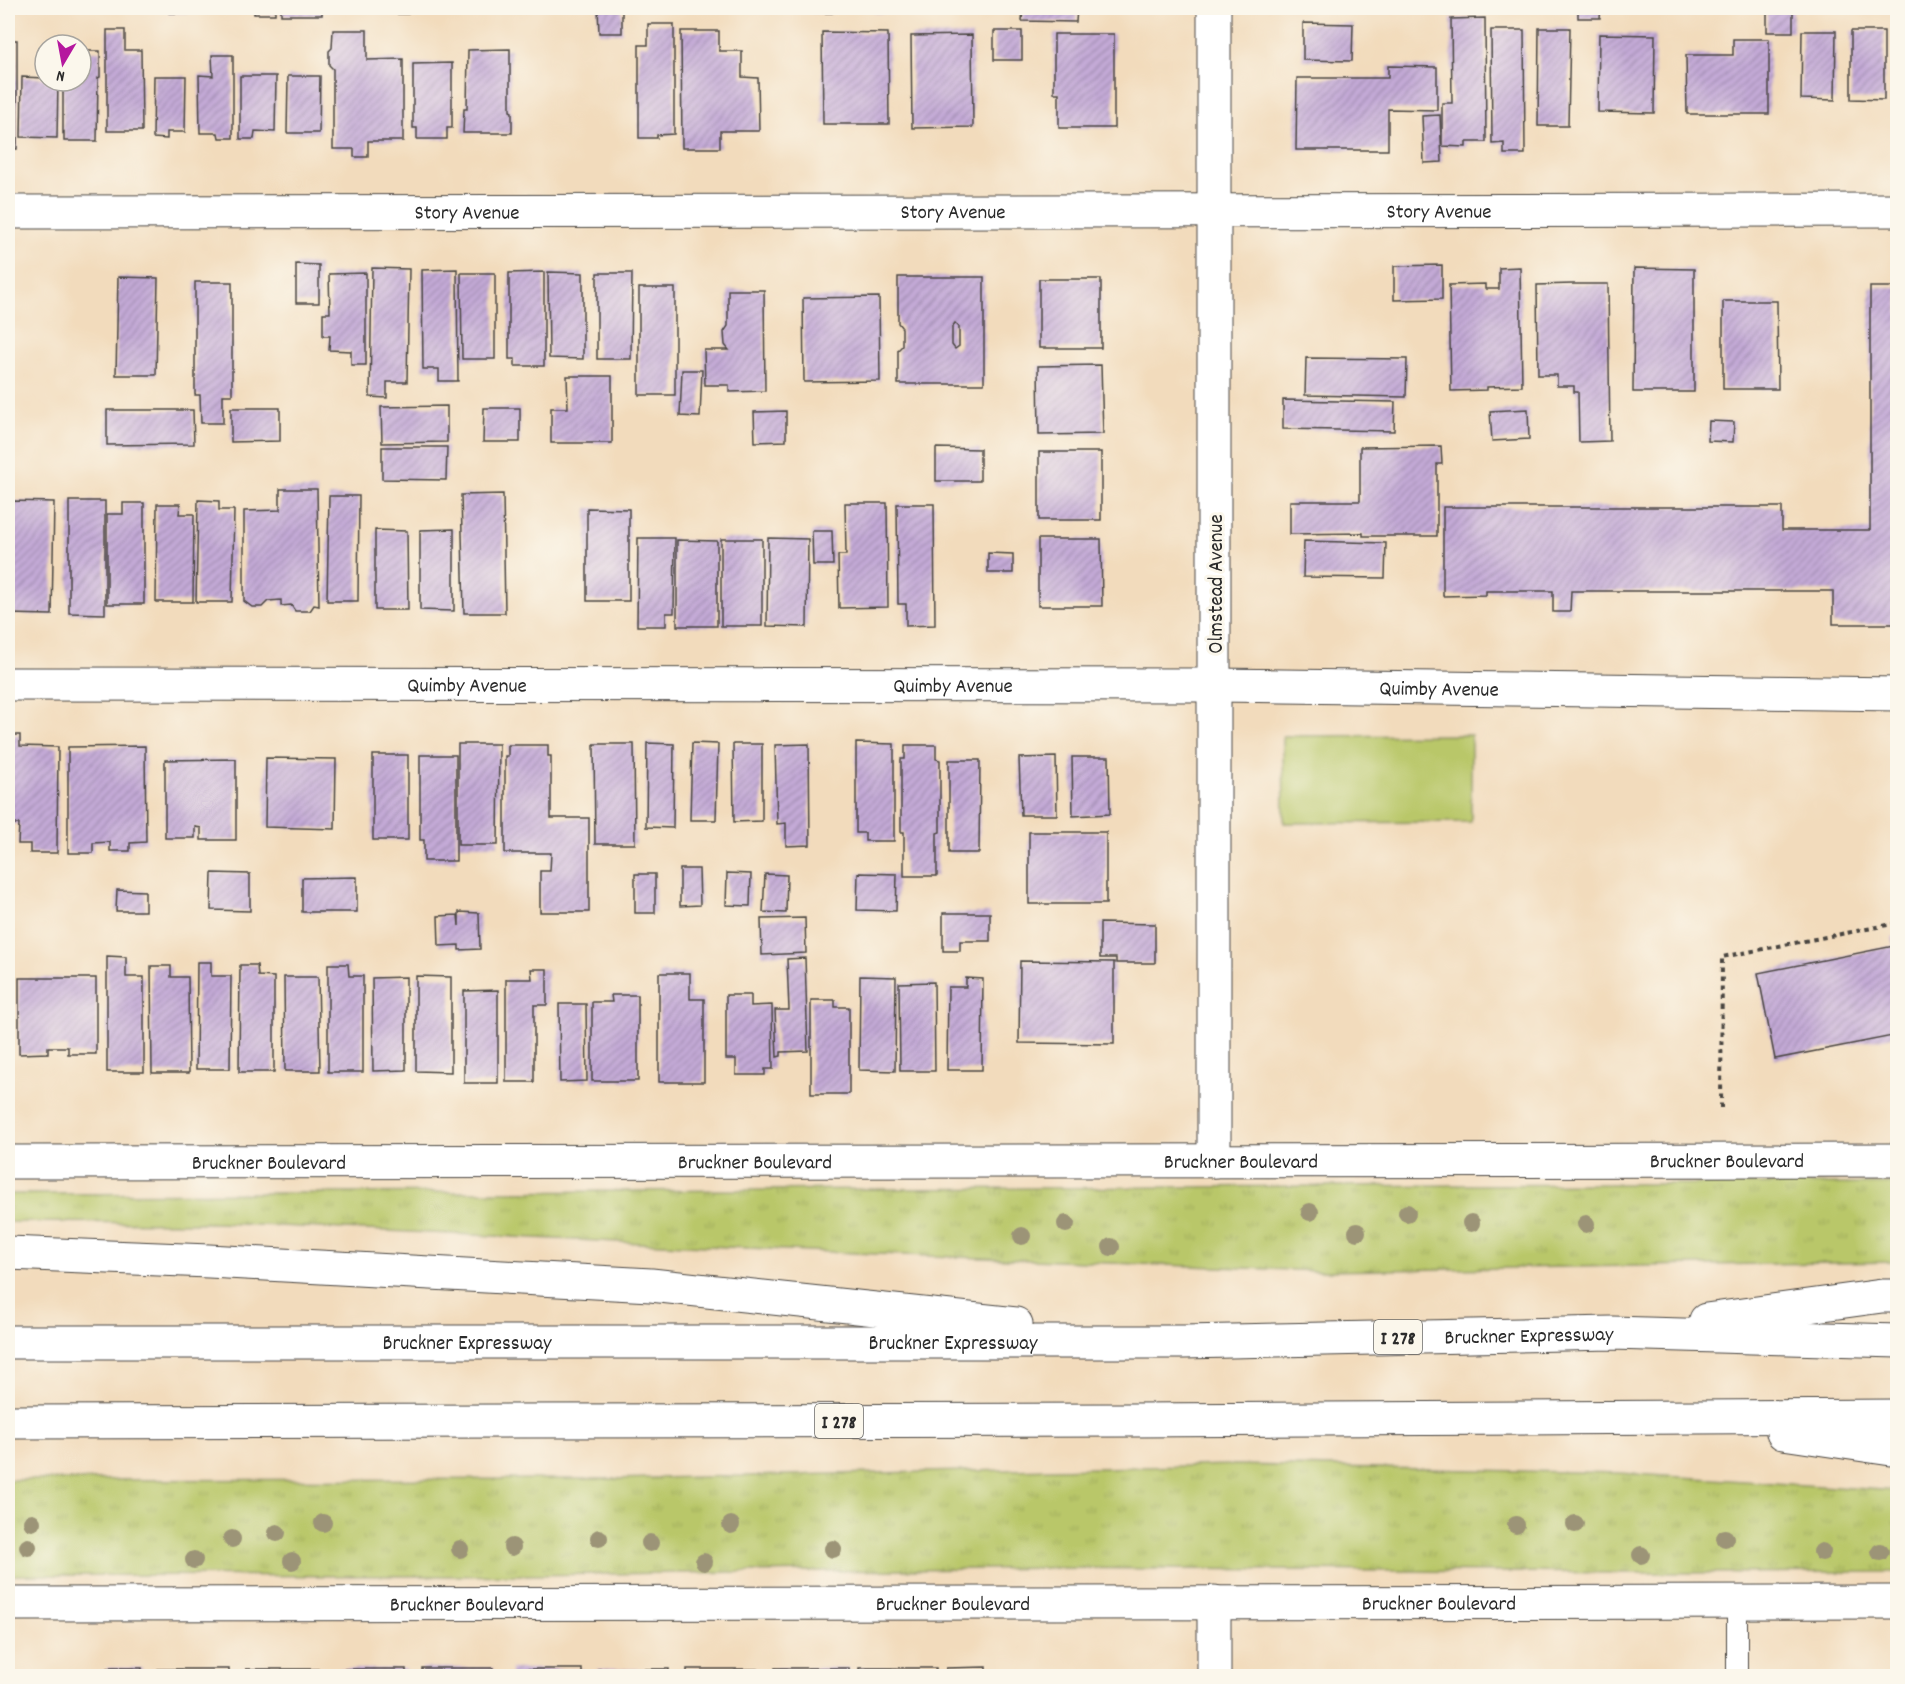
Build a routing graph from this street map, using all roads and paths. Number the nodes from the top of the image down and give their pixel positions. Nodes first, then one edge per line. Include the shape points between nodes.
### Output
1 (1214, 8) edge
2 (1898, 210) edge
3 (1214, 211) junction
4 (8, 212) edge
5 (8, 684) edge
6 (1215, 685) junction
7 (1898, 694) edge
8 (1898, 923) edge
9 (1721, 1108) dead end
10 (1898, 1160) edge
11 (1214, 1161) junction
12 (8, 1162) edge
13 (8, 1253) edge
14 (1898, 1296) edge
15 (1612, 1333) junction
16 (1898, 1341) edge
17 (8, 1342) edge
18 (1184, 1342) junction
19 (1671, 1416) junction
20 (1898, 1416) edge
21 (8, 1422) edge
22 (1898, 1450) edge
23 (1214, 1602) junction
24 (1737, 1602) junction
25 (1898, 1602) edge
26 (8, 1604) edge
27 (1214, 1677) edge
28 (1737, 1677) edge

1 - 3 main road, Olmstead Avenue
2 - 3 main road, Story Avenue
3 - 4 main road, Story Avenue
3 - 6 main road, Olmstead Avenue
5 - 6 main road, Quimby Avenue
6 - 7 main road, Quimby Avenue
6 - 11 main road, Olmstead Avenue
8 - 9 path via 1722,957
10 - 11 main road, Bruckner Boulevard
11 - 12 main road, Bruckner Boulevard
13 - 18 main road via 651,1286
14 - 15 main road
15 - 16 main road, Bruckner Expressway / I 278
15 - 18 main road, Bruckner Expressway / I 278
17 - 18 main road, Bruckner Expressway / I 278
19 - 20 main road, I 278
19 - 21 main road, I 278
19 - 22 main road
23 - 24 main road, Bruckner Boulevard
23 - 26 main road, Bruckner Boulevard
23 - 27 main road
24 - 25 main road, Bruckner Boulevard
24 - 28 lane

